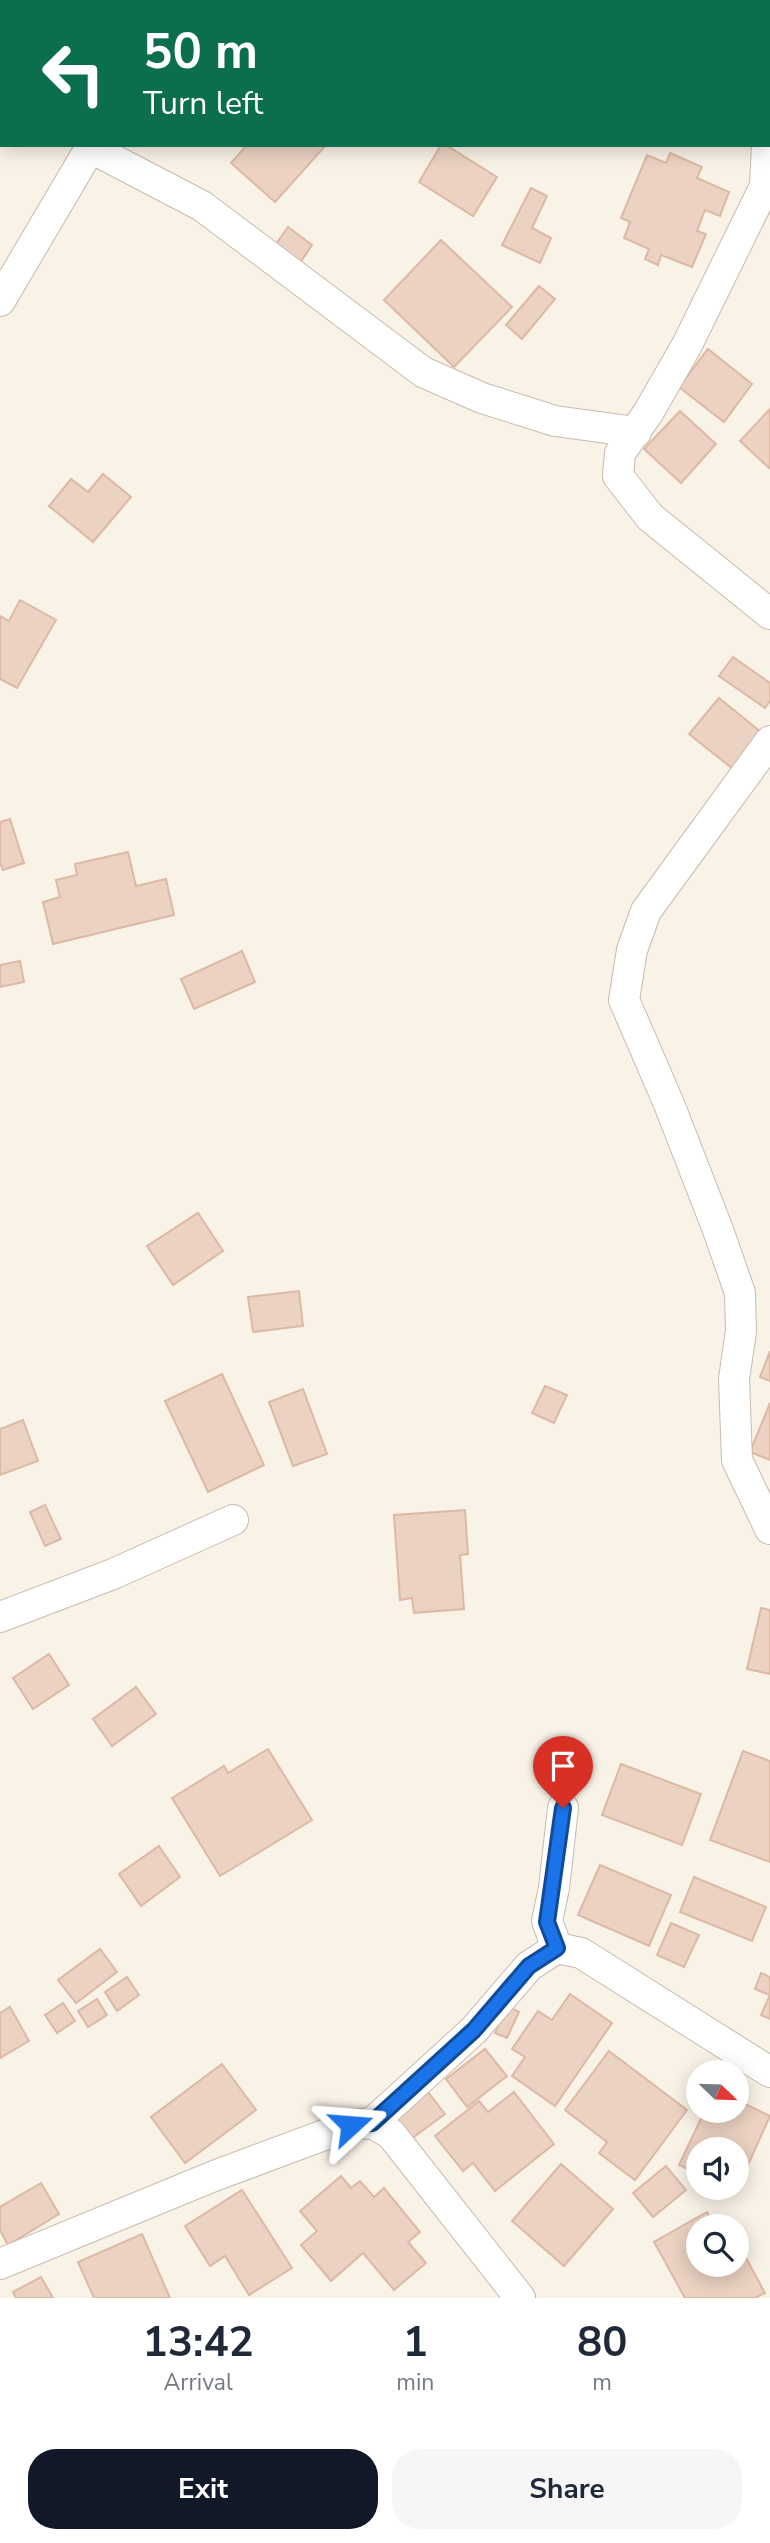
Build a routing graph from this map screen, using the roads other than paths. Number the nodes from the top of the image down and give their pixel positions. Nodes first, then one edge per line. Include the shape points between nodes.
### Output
1 (91, 147) edge
2 (94, 147) edge
3 (766, 147) edge
4 (0, 301) edge
5 (636, 432) junction
6 (770, 614) edge
7 (770, 741) edge
8 (233, 1520) dead end
9 (770, 1529) edge
10 (0, 1617) edge
11 (563, 1808) dead end
12 (557, 1948) junction
13 (770, 2072) edge
14 (372, 2123) junction
15 (0, 2264) edge
16 (520, 2298) edge

1 - 4 street
2 - 5 street via 202,206 423,372 482,398 555,421
3 - 5 street via 765,186 687,345
5 - 6 street via 620,453 618,476 650,517
7 - 9 street via 646,911 632,950 624,1000 740,1293 741,1331 734,1379 737,1460
8 - 10 street via 113,1574
11 - 12 street via 547,1922
12 - 13 street via 581,1953
12 - 14 street via 529,1966 474,2030
14 - 15 street via 351,2125 214,2176
14 - 16 street via 391,2134

